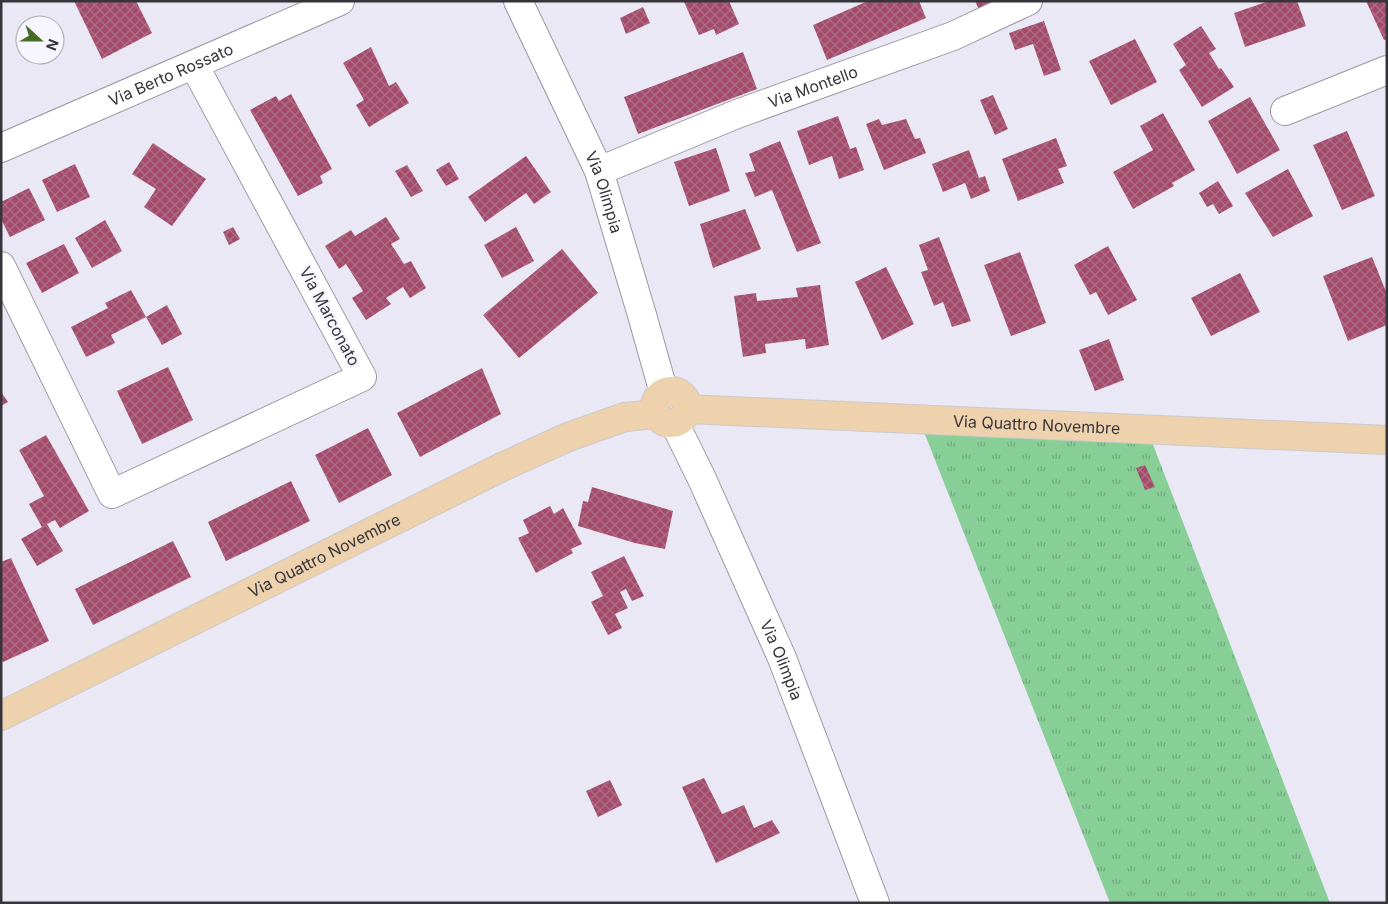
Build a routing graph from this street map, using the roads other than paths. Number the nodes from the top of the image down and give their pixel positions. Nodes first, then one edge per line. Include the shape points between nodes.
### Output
1 (340, 1) edge
2 (518, 1) edge
3 (1028, 1) edge
4 (194, 65) junction
5 (1387, 70) edge
6 (1285, 111) dead end
7 (1, 148) edge
8 (598, 171) junction
9 (1, 266) edge
10 (670, 410) junction
11 (1387, 440) edge
12 (1, 716) edge
13 (875, 903) edge

1 - 4 street, Via Berto Rossato
2 - 8 street, Via Olimpia
3 - 8 street, Via Montello via 954,36 737,114
4 - 7 street, Via Berto Rossato
4 - 9 street, Via Marconato via 362,377 112,494
5 - 6 street
8 - 10 street, Via Olimpia
10 - 11 main road, Via Quattro Novembre
10 - 12 main road, Via Quattro Novembre via 625,417 568,437 500,468
10 - 13 street, Via Olimpia via 782,658

